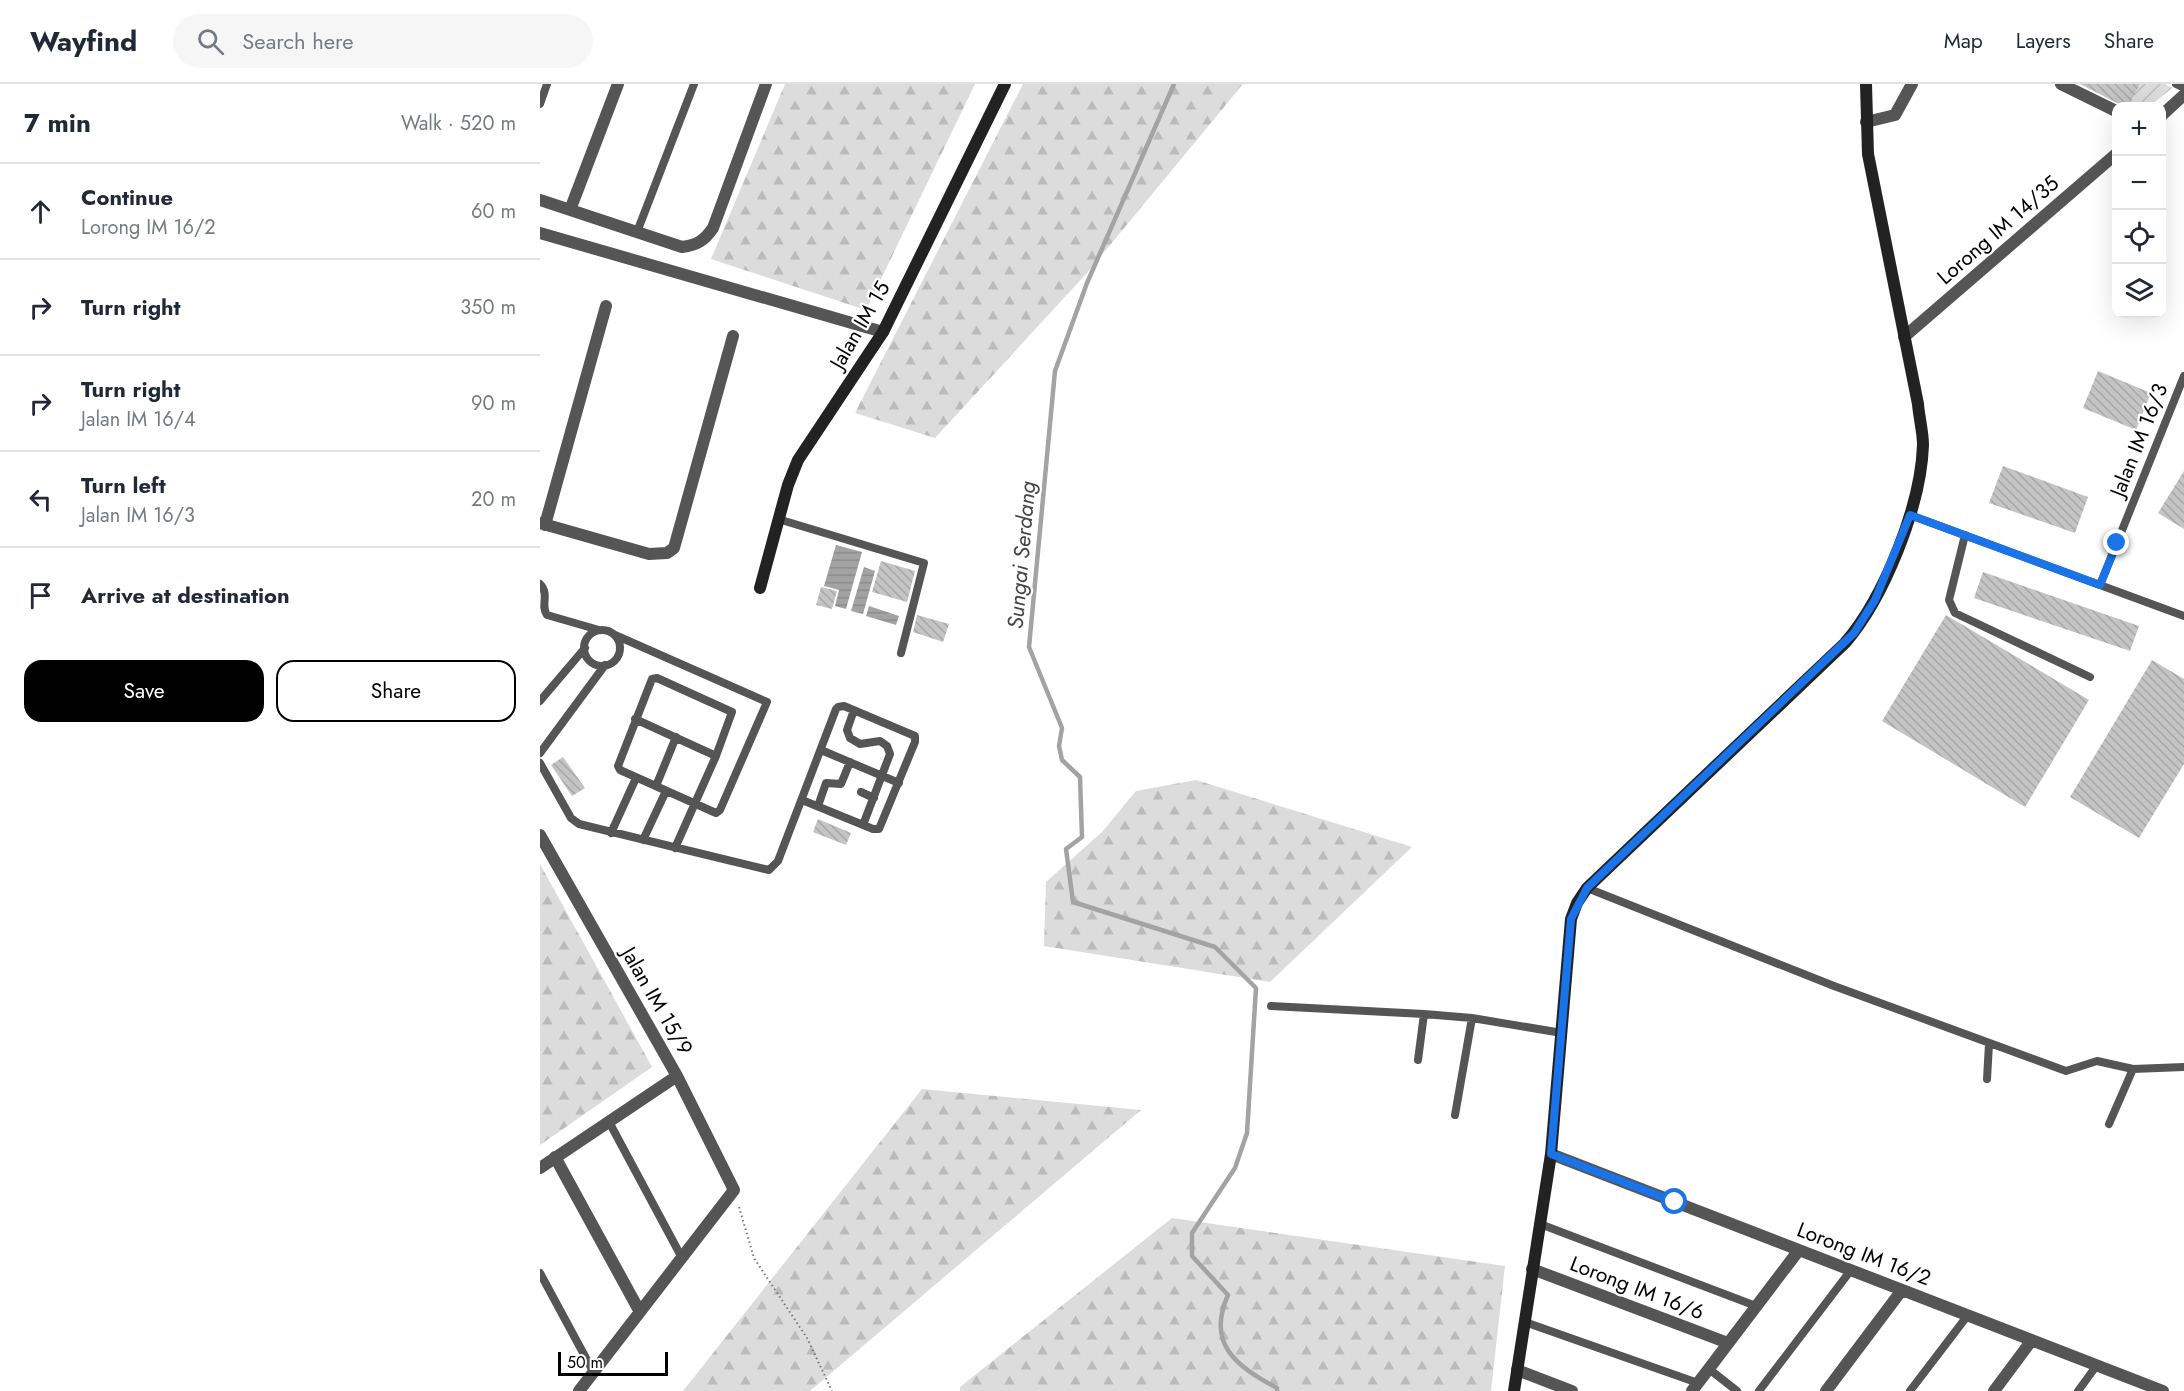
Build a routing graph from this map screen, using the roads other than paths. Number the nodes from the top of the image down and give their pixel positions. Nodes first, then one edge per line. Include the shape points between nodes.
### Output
1 (548, 84) edge
2 (618, 84) edge
3 (694, 84) edge
4 (766, 84) edge
5 (1005, 84) edge
6 (1866, 84) edge
7 (1912, 84) edge
8 (2061, 84) edge
9 (2176, 84) edge
10 (2184, 88) edge
11 (2184, 95) edge
12 (540, 104) edge
13 (2112, 109) edge
14 (2166, 111) edge
15 (1866, 122) junction
16 (2114, 156) edge
17 (540, 200) edge
18 (570, 210) junction
19 (637, 232) junction
20 (540, 233) edge
21 (606, 306) dead end
22 (883, 332) junction
23 (733, 336) dead end
24 (1904, 337) junction
25 (2184, 376) edge
26 (1910, 515) junction
27 (778, 519) junction
28 (543, 524) edge
29 (1965, 535) junction
30 (540, 584) edge
31 (2100, 585) junction
32 (760, 588) dead end
33 (2184, 616) edge
34 (599, 630) junction
35 (615, 635) junction
36 (585, 648) junction
37 (901, 653) dead end
38 (605, 665) junction
39 (2090, 677) dead end
40 (540, 701) edge
41 (854, 710) junction
42 (635, 719) junction
43 (676, 737) junction
44 (821, 750) junction
45 (540, 753) edge
46 (716, 756) junction
47 (850, 762) junction
48 (540, 763) edge
49 (883, 776) junction
50 (636, 778) junction
51 (899, 783) junction
52 (656, 786) junction
53 (666, 791) junction
54 (861, 792) dead end
55 (874, 798) junction
56 (802, 800) junction
57 (696, 804) junction
58 (818, 806) junction
59 (863, 825) junction
60 (611, 833) junction
61 (540, 835) edge
62 (643, 840) junction
63 (675, 848) junction
64 (1587, 888) junction
65 (1271, 1006) dead end
66 (1424, 1014) junction
67 (1472, 1018) junction
68 (1562, 1033) junction
69 (1989, 1044) junction
70 (1418, 1060) dead end
71 (2184, 1067) edge
72 (2133, 1069) junction
73 (677, 1076) junction
74 (1987, 1080) dead end
75 (1455, 1115) dead end
76 (608, 1120) junction
77 (2109, 1124) dead end
78 (1551, 1154) junction
79 (555, 1158) junction
80 (540, 1168) edge
81 (1540, 1224) junction
82 (1799, 1250) junction
83 (681, 1256) junction
84 (1532, 1269) junction
85 (1851, 1270) junction
86 (540, 1273) edge
87 (1902, 1290) junction
88 (1756, 1306) junction
89 (640, 1312) junction
90 (1968, 1315) junction
91 (1525, 1322) junction
92 (2032, 1340) junction
93 (1728, 1343) junction
94 (2097, 1365) junction
95 (1709, 1369) junction
96 (1517, 1370) junction
97 (594, 1373) junction
98 (1695, 1387) edge
99 (579, 1391) edge
100 (1514, 1391) edge
101 (1572, 1391) edge
102 (1737, 1391) edge
103 (1759, 1391) edge
104 (1826, 1391) edge
105 (1910, 1391) edge
106 (1994, 1391) edge
107 (2078, 1391) edge
108 (2163, 1391) edge

1 - 12 lane
2 - 18 street
3 - 19 lane
4 - 19 street via 706,238 696,245 682,247
5 - 22 street, Jalan IM 15
6 - 15 street
7 - 15 street via 1895,115
8 - 13 street
9 - 10 lane
11 - 14 street
15 - 24 street via 1868,154
16 - 24 street, Lorong IM 14/35
17 - 18 street
18 - 19 street
20 - 22 street
21 - 28 street
22 - 27 street, Jalan IM 15 via 798,460
23 - 28 street via 674,548 667,553 649,554
24 - 26 street via 1923,444
25 - 31 lane, Jalan IM 16/3
26 - 29 lane
26 - 64 street via 1875,600 1851,636
27 - 32 street, Jalan IM 15
27 - 37 lane via 924,563
29 - 31 lane
29 - 39 lane via 1950,600 1955,613
30 - 34 lane via 545,592 547,615
31 - 33 lane
34 - 35 lane
34 - 36 lane via 587,639
35 - 38 lane via 620,650 615,660
35 - 57 lane via 766,700 720,810 716,813
36 - 38 lane via 594,663
36 - 40 lane
38 - 45 lane
41 - 44 lane via 844,706 836,709
41 - 49 lane via 847,730 849,738 860,744 880,741 889,750
41 - 51 lane via 915,736
42 - 43 lane
42 - 46 lane via 654,677 728,709 732,717
42 - 50 lane via 617,763 620,770
43 - 46 lane
43 - 52 lane
44 - 47 lane
44 - 56 lane
46 - 57 lane
47 - 49 lane
47 - 58 lane via 841,784 826,783
48 - 60 lane via 574,822
49 - 51 lane
49 - 55 lane
50 - 52 lane
50 - 60 lane
51 - 59 lane via 881,827 876,830
52 - 53 lane
53 - 57 lane
53 - 62 lane
54 - 55 lane
55 - 59 lane
56 - 58 lane
56 - 63 lane via 778,861 769,870
57 - 63 lane
58 - 59 lane
60 - 62 lane
61 - 73 street, Jalan IM 15/9
62 - 63 lane
64 - 68 street via 1571,919
64 - 69 lane
65 - 66 lane
66 - 67 lane
66 - 70 lane
67 - 68 lane
67 - 75 lane
68 - 78 street
69 - 72 lane via 2066,1071 2097,1061
69 - 74 lane
71 - 72 lane
72 - 77 lane
73 - 76 street
73 - 83 street, Jalan IM 15/9 via 734,1190
76 - 79 street
76 - 83 lane
78 - 81 street
78 - 82 street, Lorong IM 16/2
79 - 80 street
79 - 89 street
81 - 84 street
81 - 88 lane
82 - 85 street, Lorong IM 16/2
82 - 88 street
83 - 89 street
84 - 91 street
84 - 93 street, Lorong IM 16/6
85 - 87 street, Lorong IM 16/2
85 - 103 lane
86 - 97 lane
87 - 90 street, Lorong IM 16/2
87 - 104 street
88 - 93 street
89 - 97 street
90 - 92 street, Lorong IM 16/2
90 - 105 lane
91 - 96 street
91 - 98 lane
92 - 94 street, Lorong IM 16/2
92 - 106 street
93 - 95 street
94 - 107 lane
94 - 108 street, Lorong IM 16/2
95 - 98 street
95 - 102 lane
96 - 100 street
96 - 101 street
97 - 99 street

